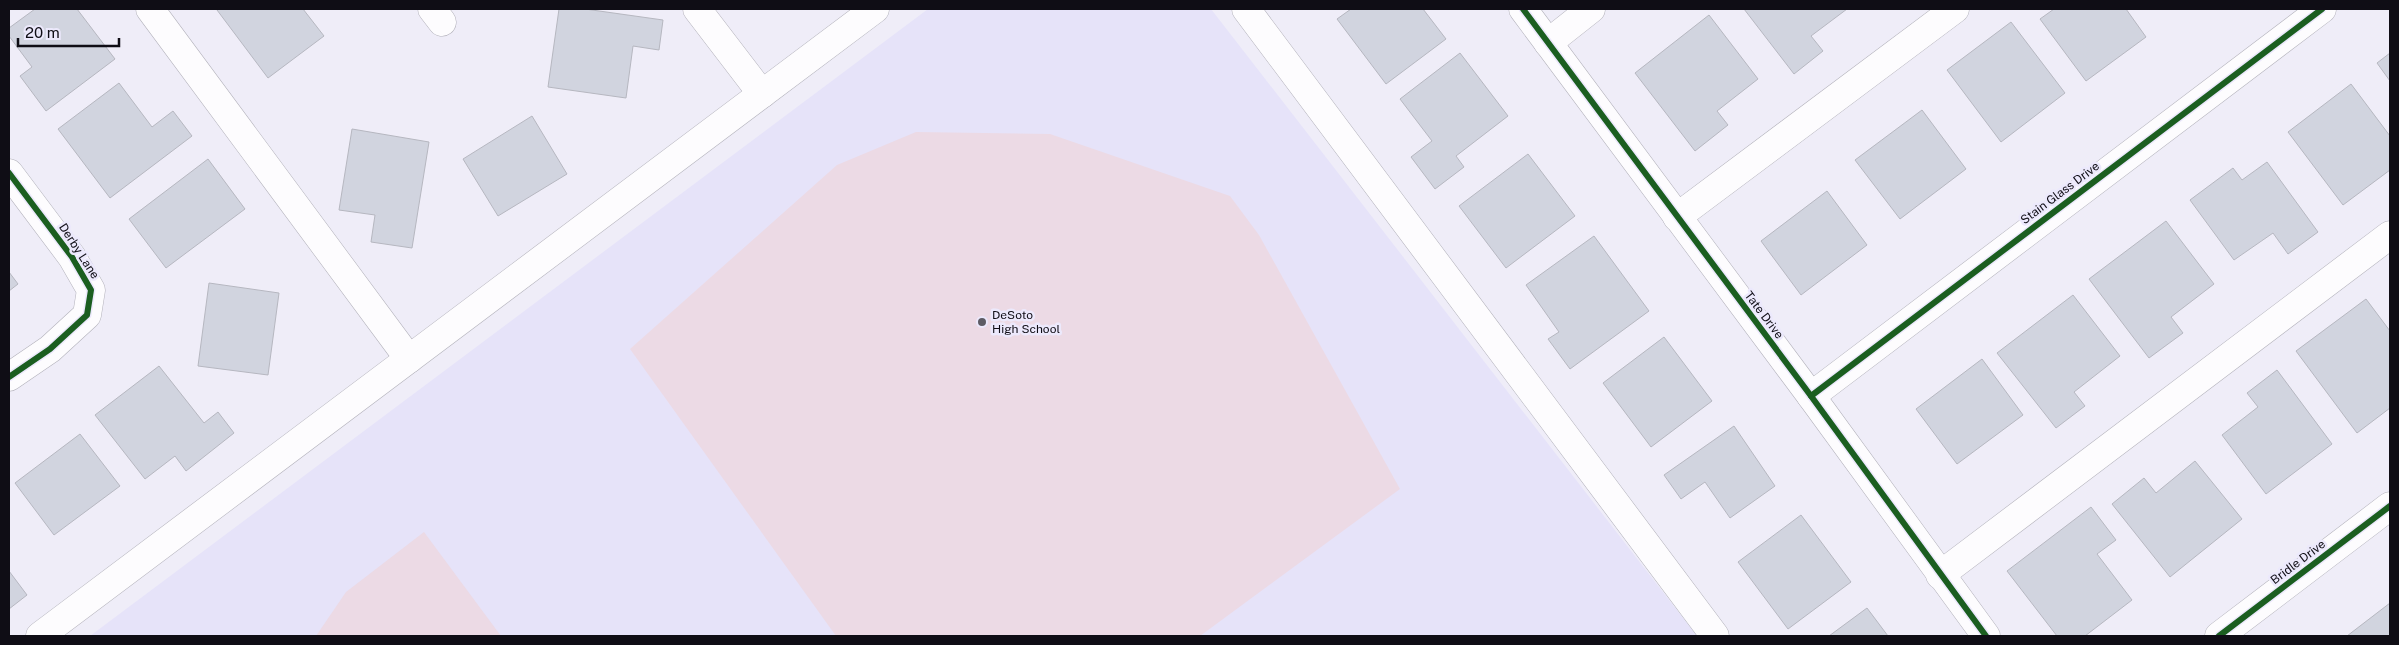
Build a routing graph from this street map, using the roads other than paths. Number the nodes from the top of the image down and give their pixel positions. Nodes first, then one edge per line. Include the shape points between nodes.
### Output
1 (150, 9) edge
2 (697, 9) edge
3 (875, 9) edge
4 (1246, 9) edge
5 (1523, 9) edge
6 (1591, 9) edge
7 (1955, 9) edge
8 (2322, 9) edge
9 (1548, 43) junction
10 (762, 94) junction
11 (9, 173) edge
12 (1677, 218) junction
13 (2390, 235) edge
14 (409, 359) junction
15 (9, 377) edge
16 (1811, 396) junction
17 (2390, 506) edge
18 (1940, 575) junction
19 (40, 636) edge
20 (1715, 636) edge
21 (1986, 636) edge
22 (2220, 636) edge

1 - 14 street
2 - 10 street
3 - 10 street
4 - 20 street
5 - 9 street, Tate Drive
6 - 9 street
7 - 12 street
8 - 16 street, Stain Glass Drive
9 - 12 street, Tate Drive
10 - 14 street
11 - 15 street, Derby Lane via 72,257 91,290 87,315 50,349
12 - 16 street, Tate Drive
13 - 18 street
14 - 19 street
16 - 18 street, Tate Drive
17 - 22 street, Bridle Drive
18 - 21 street, Tate Drive

